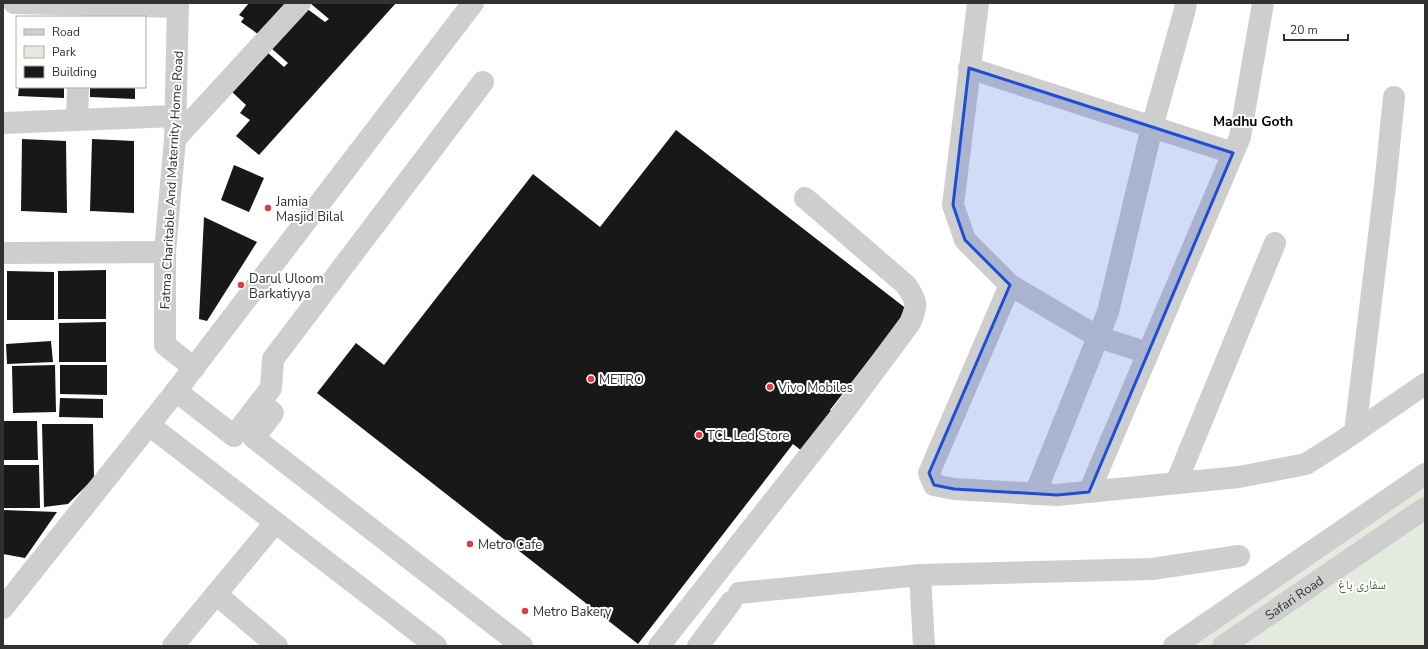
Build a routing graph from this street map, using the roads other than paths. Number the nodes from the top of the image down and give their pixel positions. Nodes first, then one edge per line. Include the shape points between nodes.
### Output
1 (14, 3) edge
2 (300, 3) edge
3 (473, 3) edge
4 (978, 3) edge
5 (1186, 3) edge
6 (1263, 3) edge
7 (178, 5) edge
8 (80, 11) edge
9 (970, 68) junction
10 (483, 82) dead end
11 (78, 88) edge
12 (1394, 97) dead end
13 (176, 116) junction
14 (77, 120) junction
15 (3, 124) edge
16 (1152, 127) junction
17 (175, 139) junction
18 (1233, 153) junction
19 (805, 198) dead end
20 (1275, 243) dead end
21 (166, 252) junction
22 (3, 253) edge
23 (1010, 285) junction
24 (1098, 337) junction
25 (1148, 353) junction
26 (194, 368) junction
27 (1425, 384) edge
28 (176, 392) junction
29 (260, 402) junction
30 (149, 425) junction
31 (1355, 432) junction
32 (1425, 474) edge
33 (1176, 483) junction
34 (1089, 492) junction
35 (1034, 494) junction
36 (1425, 508) edge
37 (275, 523) junction
38 (1239, 556) dead end
39 (920, 575) junction
40 (216, 594) junction
41 (3, 608) edge
42 (173, 646) edge
43 (277, 646) edge
44 (436, 646) edge
45 (522, 646) edge
46 (659, 646) edge
47 (698, 646) edge
48 (924, 646) edge
49 (1174, 646) edge
50 (1223, 646) edge

1 - 8 street
2 - 17 street
3 - 26 street
4 - 9 street
5 - 16 street
6 - 18 street via 1240,136
7 - 8 street
7 - 13 street, Fatma Charitable And Maternity Home Road
9 - 16 street
9 - 23 street via 953,205 965,240
10 - 29 street via 273,359 271,388
11 - 14 street
12 - 31 street
13 - 14 street
13 - 17 street, Fatma Charitable And Maternity Home Road
14 - 15 street
16 - 18 street
16 - 24 street via 1108,312
17 - 21 street, Fatma Charitable And Maternity Home Road
18 - 25 street
19 - 46 street via 906,285 914,298 915,311 910,323 846,409
20 - 33 street
21 - 22 street
21 - 26 street, Fatma Charitable And Maternity Home Road via 166,345
23 - 24 street
23 - 35 street via 929,473 934,485 954,489
24 - 25 street
24 - 35 street
25 - 34 street
26 - 28 street
27 - 31 street
28 - 29 street via 234,436
28 - 30 street
29 - 45 street via 273,413 254,438
30 - 37 street
30 - 41 street
31 - 33 street via 1306,464 1239,477
32 - 49 street
33 - 34 street
34 - 35 street
36 - 50 street, Safari Road
37 - 40 street
37 - 44 street
38 - 39 street via 1152,569
39 - 47 street via 735,597
39 - 48 street
40 - 42 street
40 - 43 street

